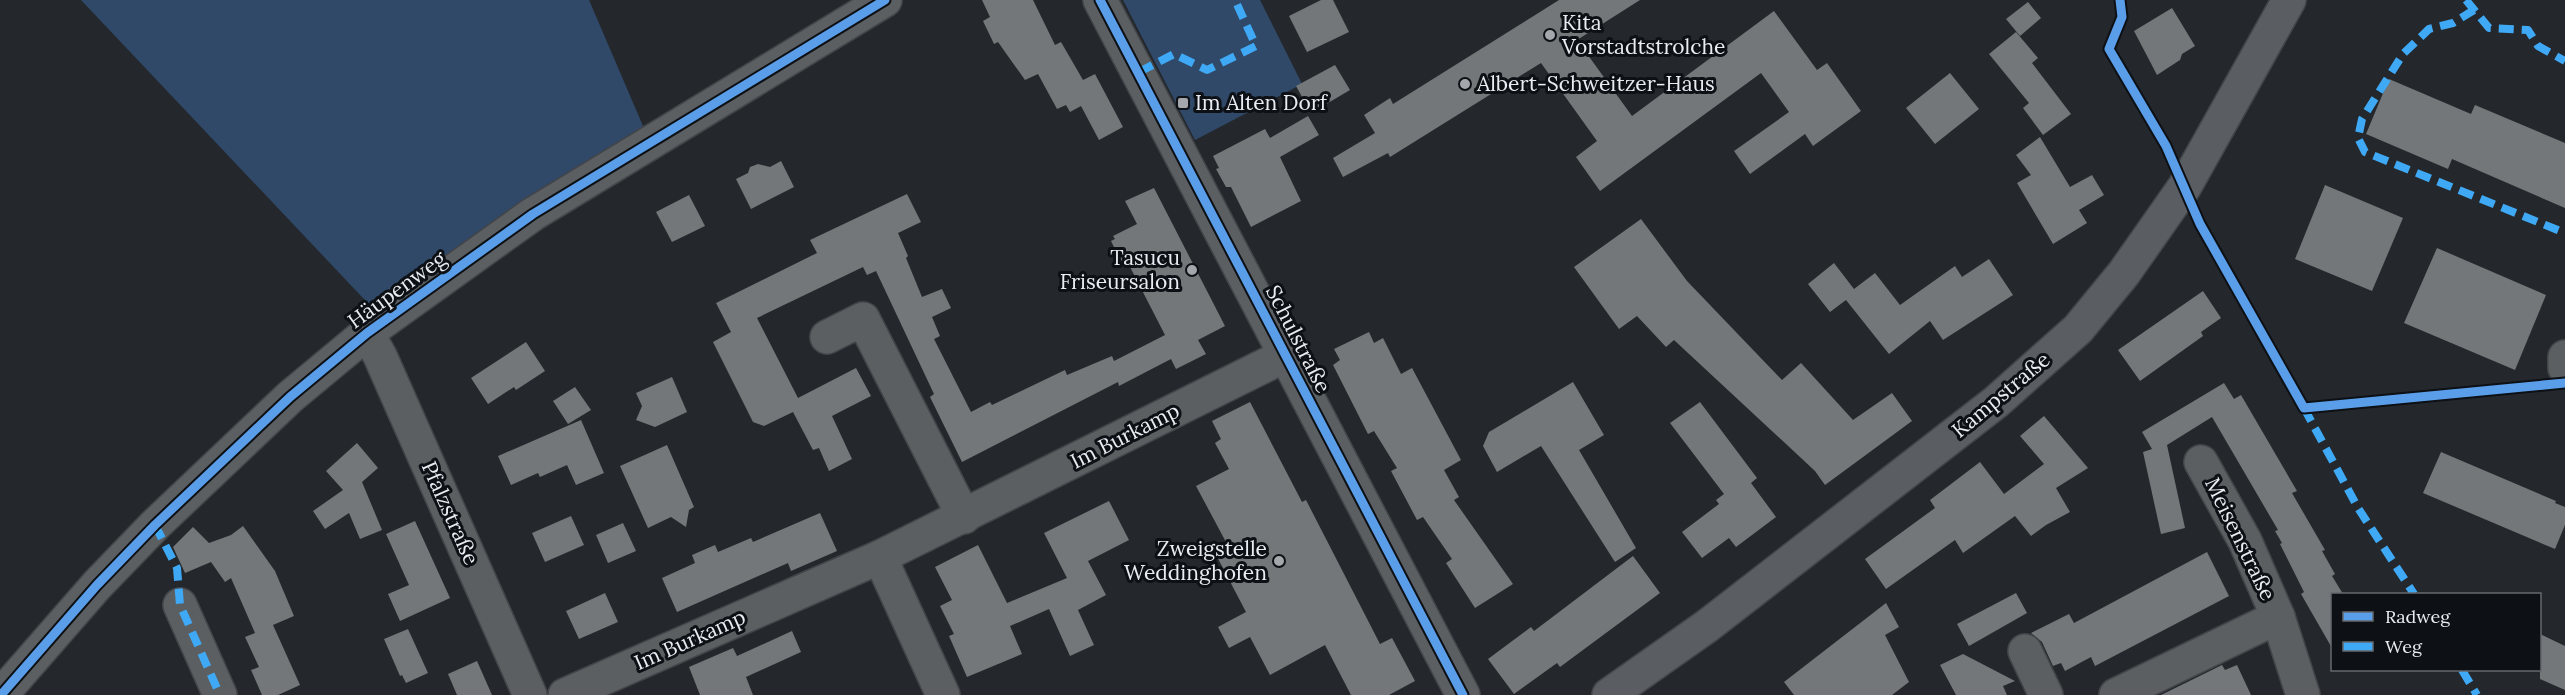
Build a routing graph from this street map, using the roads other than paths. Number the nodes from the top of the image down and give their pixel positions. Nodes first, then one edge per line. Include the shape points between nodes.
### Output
1 (885, 0) edge
2 (1100, 0) edge
3 (2289, 0) edge
4 (367, 333) junction
5 (827, 337) dead end
6 (1286, 355) junction
7 (2565, 357) edge
8 (2565, 368) edge
9 (2201, 462) dead end
10 (964, 517) junction
11 (880, 557) junction
12 (180, 605) dead end
13 (2278, 617) junction
14 (2025, 651) dead end
15 (1, 695) edge
16 (220, 695) edge
17 (530, 695) edge
18 (565, 695) edge
19 (943, 695) edge
20 (1463, 695) edge
21 (1609, 695) edge
22 (2046, 695) edge
23 (2116, 695) edge
24 (2303, 695) edge

1 - 4 street, Häupenweg via 533,214
2 - 6 street, Schulstraße
3 - 21 main road, Kampstraße via 2185,186 2124,273 2078,329 1996,402 1707,626
4 - 15 street, Häupenweg via 290,397 154,525
4 - 17 street, Pfalzstraße
5 - 10 street via 863,320
6 - 10 street, Im Burkamp
6 - 20 street, Schulstraße
7 - 8 street
9 - 13 street, Meisenstraße via 2245,541
10 - 11 street, Im Burkamp
11 - 18 street, Im Burkamp
11 - 19 street
12 - 16 street
13 - 23 street, Meisenstraße
13 - 24 street, Meisenstraße
14 - 22 street

